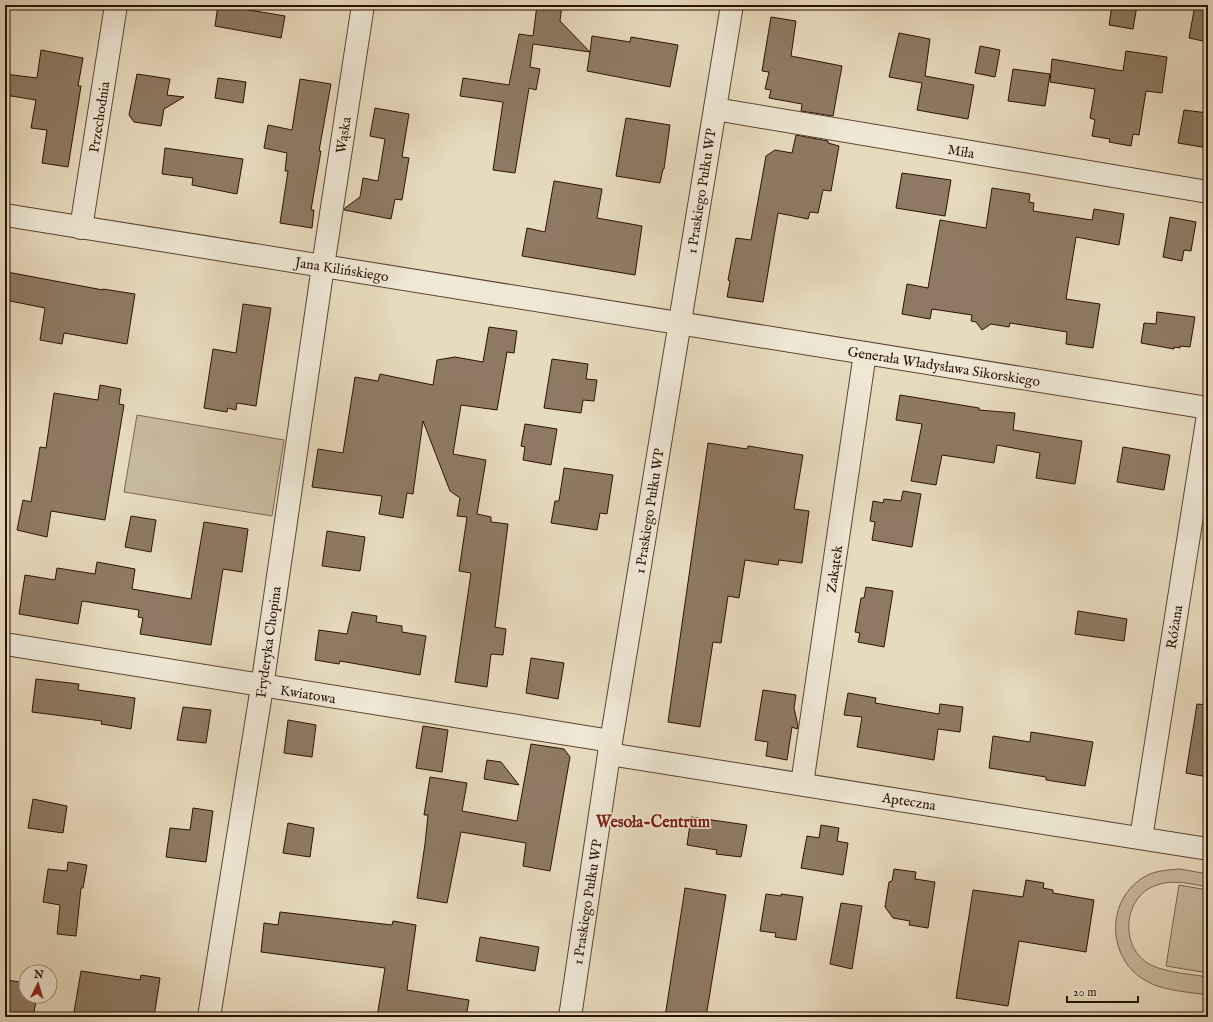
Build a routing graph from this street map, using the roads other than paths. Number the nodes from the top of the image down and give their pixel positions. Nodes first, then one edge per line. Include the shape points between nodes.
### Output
1 (116, 5) edge
2 (363, 5) edge
3 (732, 5) edge
4 (715, 109) junction
5 (1208, 192) edge
6 (5, 216) edge
7 (81, 228) junction
8 (323, 266) junction
9 (680, 324) junction
10 (865, 353) junction
11 (1208, 408) edge
12 (1208, 415) edge
13 (5, 644) edge
14 (262, 687) junction
15 (610, 748) junction
16 (802, 784) junction
17 (1141, 838) junction
18 (1208, 849) edge
19 (209, 1017) edge
20 (570, 1017) edge

1 - 7 street, Przechodnia
2 - 8 street, Wąska
3 - 4 street, 1 Praskiego Pułku WP
4 - 5 street, Miła
4 - 9 street, 1 Praskiego Pułku WP
6 - 7 street, Jana Kilińskiego
7 - 8 street, Jana Kilińskiego
8 - 9 street, Jana Kilińskiego
8 - 14 street, Fryderyka Chopina
9 - 10 street, Generała Władysława Sikorskiego
9 - 15 street, 1 Praskiego Pułku WP
10 - 11 street, Generała Władysława Sikorskiego
10 - 16 street, Zakątek
12 - 17 street, Różana
13 - 14 street, Kwiatowa
14 - 15 street, Kwiatowa
14 - 19 street, Fryderyka Chopina
15 - 16 street, Apteczna
15 - 20 street, 1 Praskiego Pułku WP
16 - 17 street, Apteczna
17 - 18 street, Apteczna

